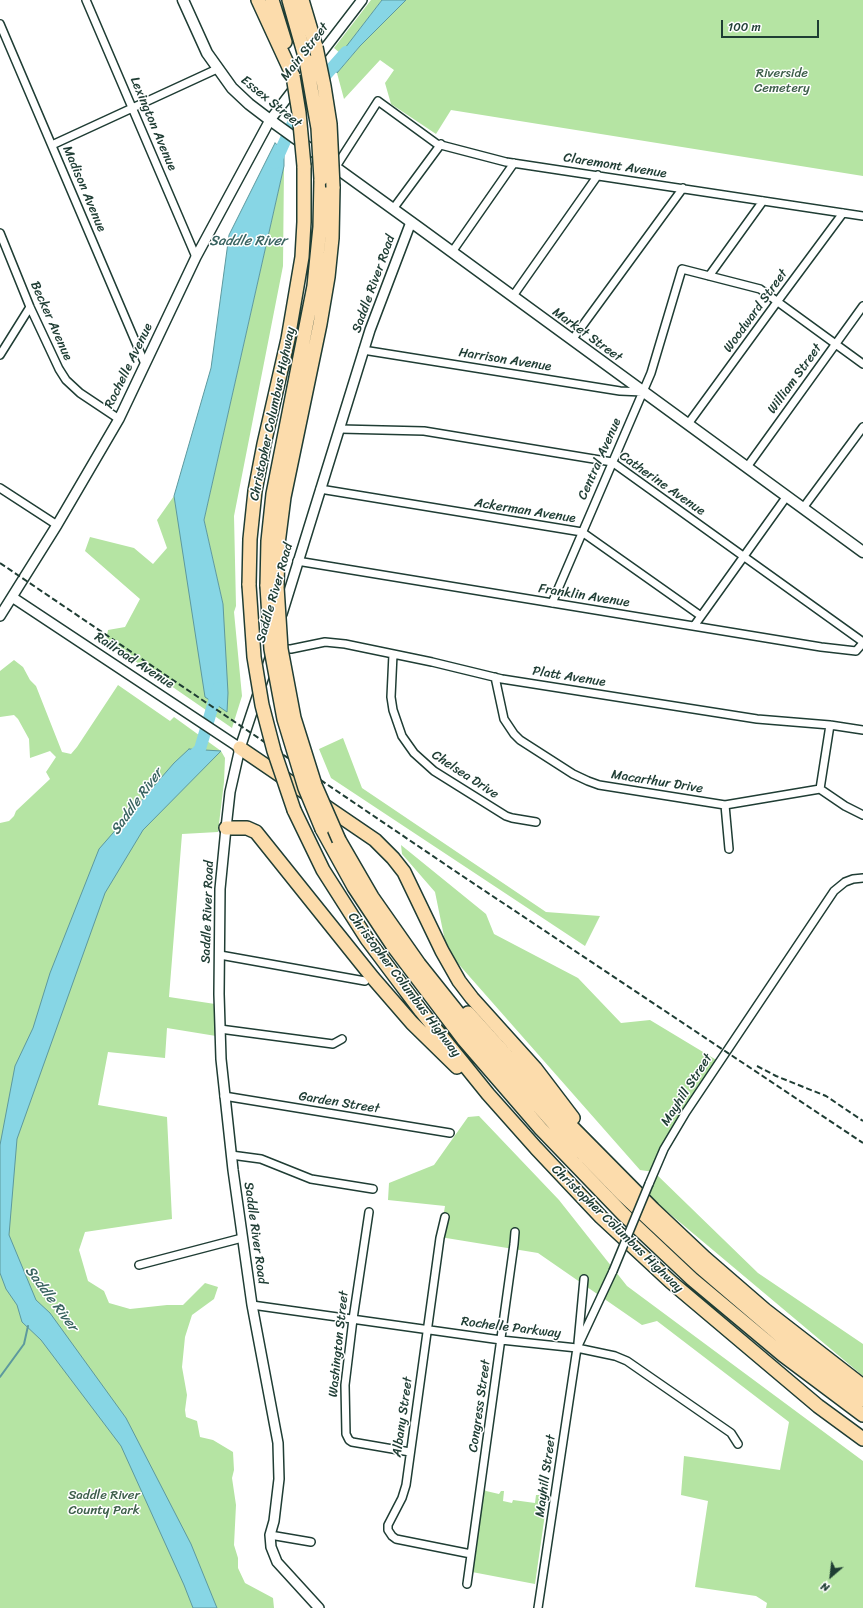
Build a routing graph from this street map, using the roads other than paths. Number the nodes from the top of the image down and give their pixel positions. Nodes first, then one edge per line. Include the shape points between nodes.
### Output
1 (86, 0) edge
2 (183, 0) edge
3 (258, 0) edge
4 (272, 0) edge
5 (290, 0) edge
6 (302, 0) edge
7 (310, 0) edge
8 (362, 0) edge
9 (0, 24) edge
10 (312, 33) junction
11 (217, 69) junction
12 (293, 76) junction
13 (133, 108) junction
14 (273, 123) junction
15 (296, 139) joint
16 (52, 144) junction
17 (441, 144) junction
18 (514, 163) junction
19 (335, 168) junction
20 (598, 175) junction
21 (683, 188) junction
22 (763, 200) junction
23 (393, 209) junction
24 (844, 213) junction
25 (863, 216) edge
26 (411, 222) junction
27 (0, 232) edge
28 (452, 252) junction
29 (196, 257) junction
30 (709, 276) junction
31 (513, 296) junction
32 (777, 302) junction
33 (863, 306) edge
34 (30, 307) junction
35 (572, 340) junction
36 (835, 344) junction
37 (364, 350) junction
38 (0, 355) edge
39 (145, 364) junction
40 (863, 364) edge
41 (643, 392) junction
42 (118, 419) junction
43 (688, 424) junction
44 (863, 427) edge
45 (340, 429) junction
46 (612, 462) junction
47 (747, 467) junction
48 (0, 488) edge
49 (320, 489) junction
50 (787, 496) junction
51 (803, 508) junction
52 (57, 525) junction
53 (582, 532) junction
54 (863, 552) edge
55 (743, 556) junction
56 (297, 561) junction
57 (272, 587) junction
58 (12, 597) junction
59 (552, 603) junction
60 (0, 616) edge
61 (701, 616) junction
62 (694, 626) junction
63 (863, 643) edge
64 (273, 648) junction
65 (393, 654) junction
66 (495, 677) junction
67 (830, 725) junction
68 (863, 730) edge
69 (240, 748) junction
70 (820, 790) junction
71 (725, 806) junction
72 (863, 815) edge
73 (536, 822) dead end
74 (226, 828) junction
75 (729, 848) dead end
76 (863, 878) edge
77 (391, 925) junction
78 (220, 955) junction
79 (365, 981) dead end
80 (220, 1029) junction
81 (342, 1039) dead end
82 (224, 1096) junction
83 (505, 1114) junction
84 (450, 1133) dead end
85 (231, 1155) junction
86 (606, 1163) junction
87 (373, 1189) dead end
88 (369, 1212) dead end
89 (445, 1217) dead end
90 (515, 1232) dead end
91 (242, 1238) junction
92 (139, 1265) dead end
93 (584, 1279) dead end
94 (252, 1305) junction
95 (353, 1319) junction
96 (427, 1330) junction
97 (501, 1340) junction
98 (577, 1348) junction
99 (863, 1386) edge
100 (863, 1400) edge
101 (863, 1415) edge
102 (863, 1439) edge
103 (738, 1444) dead end
104 (410, 1452) junction
105 (270, 1535) junction
106 (311, 1542) dead end
107 (471, 1554) junction
108 (467, 1584) dead end
109 (319, 1608) edge
110 (538, 1608) edge

1 - 13 street, Lexington Avenue
2 - 11 main road, Essex Street via 203,46
3 - 12 highway
4 - 12 highway, Christopher Columbus Highway
5 - 57 highway, Christopher Columbus Highway, bridge via 306,60 318,128 320,227 314,286 273,494 268,541
6 - 10 highway, Christopher Columbus Highway
7 - 10 highway
8 - 14 street, Main Street
9 - 16 street, Madison Avenue
10 - 57 highway, Christopher Columbus Highway, bridge via 330,124 332,238 318,331 284,497
11 - 13 street
11 - 14 main road, Essex Street via 239,96
12 - 83 highway, Christopher Columbus Highway, bridge via 300,113 304,166 302,257 288,339 255,491 250,538 249,585 253,645 262,705 294,810 324,870 367,939 421,1011
13 - 16 street
13 - 29 street, Lexington Avenue
14 - 15 main road, Essex Street
14 - 29 street, Rochelle Avenue
15 - 19 main road, Market Street
16 - 39 street, Madison Avenue
17 - 18 street, Claremont Avenue
17 - 19 street, Claremont Avenue via 437,144 378,101
17 - 23 street
18 - 20 street, Claremont Avenue
18 - 28 street
19 - 23 main road, Market Street
20 - 21 street, Claremont Avenue
20 - 31 street
21 - 22 street, Claremont Avenue
21 - 35 street
22 - 24 street, Claremont Avenue
22 - 30 street
23 - 26 main road, Market Street
24 - 25 street, Claremont Avenue
24 - 32 street, Woodward Street
26 - 28 main road, Market Street
26 - 37 street, Saddle River Road
27 - 34 street, Becker Avenue
28 - 31 main road, Market Street
29 - 39 street, Rochelle Avenue
30 - 32 street via 760,289
30 - 41 street, Central Avenue via 682,269
31 - 35 main road, Market Street
32 - 36 street
32 - 43 street, Woodward Street
33 - 36 street, William Street
34 - 38 street
34 - 42 street, Becker Avenue via 53,360 66,380 84,397
35 - 41 main road, Market Street
36 - 40 street
36 - 47 street, William Street
37 - 41 street, Harrison Avenue via 620,391
37 - 45 street, Saddle River Road
39 - 42 street, Rochelle Avenue
41 - 43 main road, Market Street
41 - 46 street, Central Avenue
42 - 52 street, Rochelle Avenue
43 - 47 main road, Market Street
44 - 51 street
45 - 46 street, Catherine Avenue via 424,431
45 - 49 street, Saddle River Road
46 - 53 street, Central Avenue
46 - 55 street, Catherine Avenue
47 - 50 main road, Market Street
48 - 52 street
49 - 53 street, Ackerman Avenue
49 - 56 street, Saddle River Road
50 - 51 main road, Market Street
50 - 55 street
51 - 54 main road, Market Street
52 - 58 street, Rochelle Avenue
53 - 59 street, Central Avenue
53 - 61 street, Ackerman Avenue
55 - 61 street
55 - 63 street, Catherine Avenue
56 - 59 street, Franklin Avenue
56 - 64 street, Saddle River Road
57 - 77 highway, Christopher Columbus Highway, bridge via 294,718 315,785 339,840
57 - 101 highway, Christopher Columbus Highway, bridge via 271,648 284,719 297,765 322,829 342,867 421,984 484,1064 552,1141 623,1214 698,1284 783,1355
58 - 60 street, Rochelle Avenue
58 - 69 street, Railroad Avenue
59 - 62 street, Franklin Avenue
61 - 62 street
62 - 63 street, Franklin Avenue via 856,652
64 - 65 street, Platt Avenue via 291,649 325,642
64 - 69 street, Saddle River Road
65 - 66 street, Platt Avenue
65 - 73 street, Chelsea Drive via 393,710 402,736 414,753 434,772 506,816
66 - 67 street, Platt Avenue via 757,718
66 - 71 street, Macarthur Drive via 504,719 514,734 574,774 599,784
67 - 68 street, Platt Avenue
67 - 70 street
69 - 74 street, Saddle River Road via 230,792
69 - 86 highway via 375,840 393,858 404,872 459,980 535,1068
70 - 71 street, Macarthur Drive
70 - 72 street
71 - 75 street
74 - 78 street, Saddle River Road via 220,889
74 - 83 highway via 247,828 256,832 412,1023
76 - 98 street, Mayhill Street, bridge via 845,882 834,891 686,1112 664,1149
77 - 86 highway via 535,1088
77 - 100 highway, Christopher Columbus Highway via 483,1044 605,1177 735,1298
78 - 79 street
78 - 80 street, Saddle River Road
80 - 81 street via 333,1044
80 - 82 street, Saddle River Road
82 - 84 street, Garden Street
82 - 85 street, Saddle River Road
83 - 102 highway, Christopher Columbus Highway via 585,1200 665,1276 818,1406
85 - 87 street via 261,1159 311,1179
85 - 91 street, Saddle River Road
86 - 99 highway via 733,1283
88 - 95 street, Washington Street
89 - 96 street, Albany Street
90 - 97 street, Congress Street
91 - 92 street
91 - 94 street, Saddle River Road
93 - 98 street, Mayhill Street
94 - 95 street, Rochelle Parkway
94 - 105 street, Saddle River Road via 278,1443 280,1479
95 - 96 street, Rochelle Parkway
95 - 104 street, Washington Street via 344,1392 346,1437 352,1442
96 - 97 street, Rochelle Parkway
96 - 104 street, Albany Street
97 - 98 street, Rochelle Parkway
97 - 107 street, Congress Street
98 - 103 street, Rochelle Parkway via 627,1361 731,1434
98 - 110 street, Mayhill Street
104 - 107 street, Albany Street via 406,1485 397,1510 388,1525 390,1534 396,1539
105 - 106 street
105 - 109 street, Saddle River Road via 271,1547 277,1562
107 - 108 street, Congress Street

